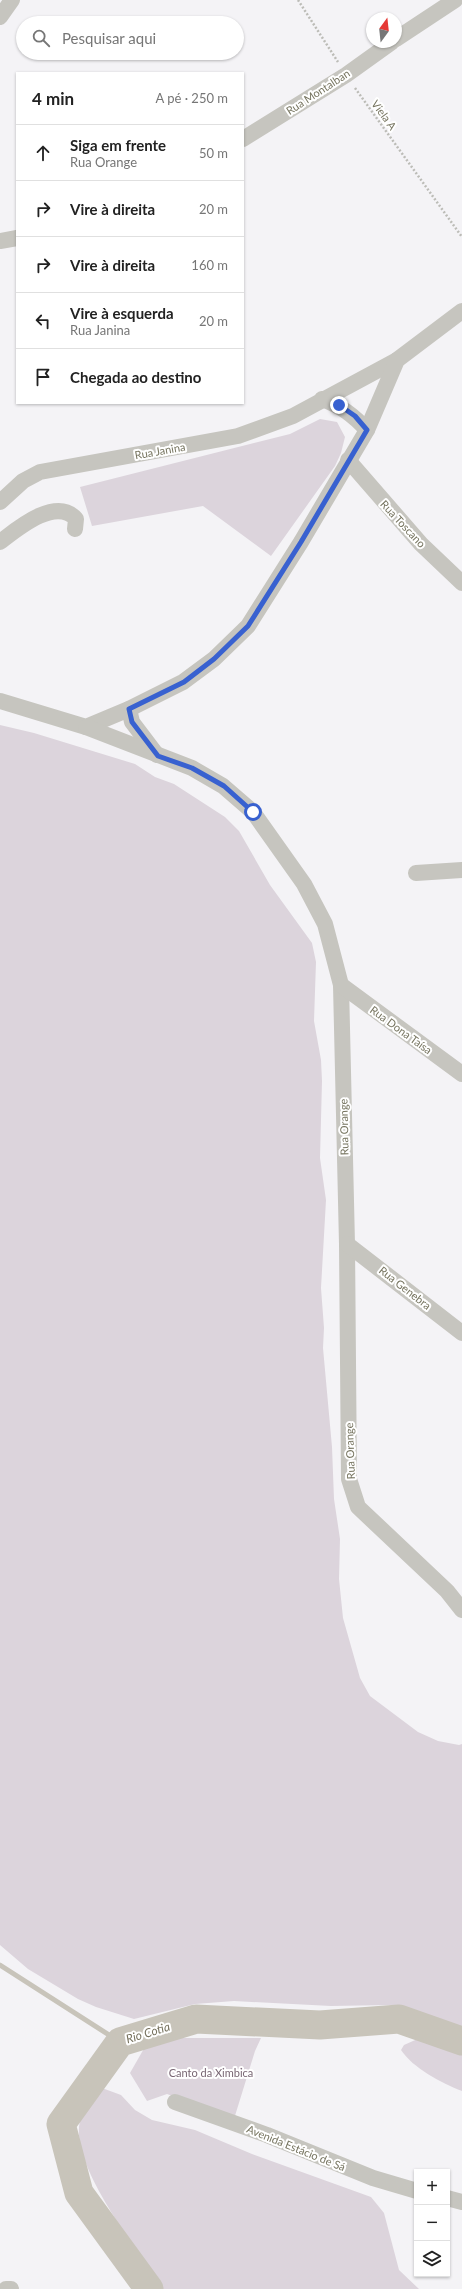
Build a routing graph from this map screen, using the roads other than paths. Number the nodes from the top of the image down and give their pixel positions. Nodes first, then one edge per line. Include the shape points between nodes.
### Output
1 (12, 0) edge
2 (455, 0) edge
3 (0, 17) edge
4 (402, 35) edge
5 (384, 48) edge
6 (244, 138) edge
7 (16, 238) edge
8 (0, 242) edge
9 (462, 311) edge
10 (398, 360) junction
11 (322, 399) junction
12 (367, 430) junction
13 (348, 460) junction
14 (0, 502) edge
15 (75, 529) dead end
16 (0, 542) edge
17 (462, 583) edge
18 (0, 701) edge
19 (129, 709) junction
20 (86, 727) junction
21 (158, 756) junction
22 (462, 870) edge
23 (416, 873) dead end
24 (341, 985) junction
25 (462, 1074) edge
26 (347, 1244) junction
27 (462, 1333) edge
28 (462, 1610) edge
29 (175, 2102) dead end
30 (414, 2190) edge
31 (450, 2199) edge
32 (462, 2202) edge
33 (6, 2289) edge
34 (11, 2289) edge

1 - 3 street
2 - 4 street
5 - 6 street, Rua Montalban via 346,75
7 - 8 street
9 - 10 street, Rua Janina
10 - 11 street, Rua Janina
10 - 12 street
11 - 12 street via 355,416
11 - 14 street, Rua Janina via 294,416 238,436 40,472 23,481
12 - 13 street
13 - 17 street, Rua Toscano via 421,544
13 - 19 street via 301,542 248,626 214,659 184,682
15 - 16 street via 76,519 72,514 64,511 49,512 32,519
18 - 20 street, Rua Orange
19 - 20 street
19 - 21 street via 132,722
20 - 21 street, Rua Orange
21 - 24 street, Rua Orange via 192,768 224,786 253,812 304,884 325,924
22 - 23 street
24 - 25 street, Rua Dona Taísa
24 - 26 street, Rua Orange
26 - 27 street, Rua Genebra
26 - 28 street, Rua Orange via 349,1471 358,1507 447,1591
29 - 30 street, Avenida Estácio de Sá via 373,2178
31 - 32 street
33 - 34 street

